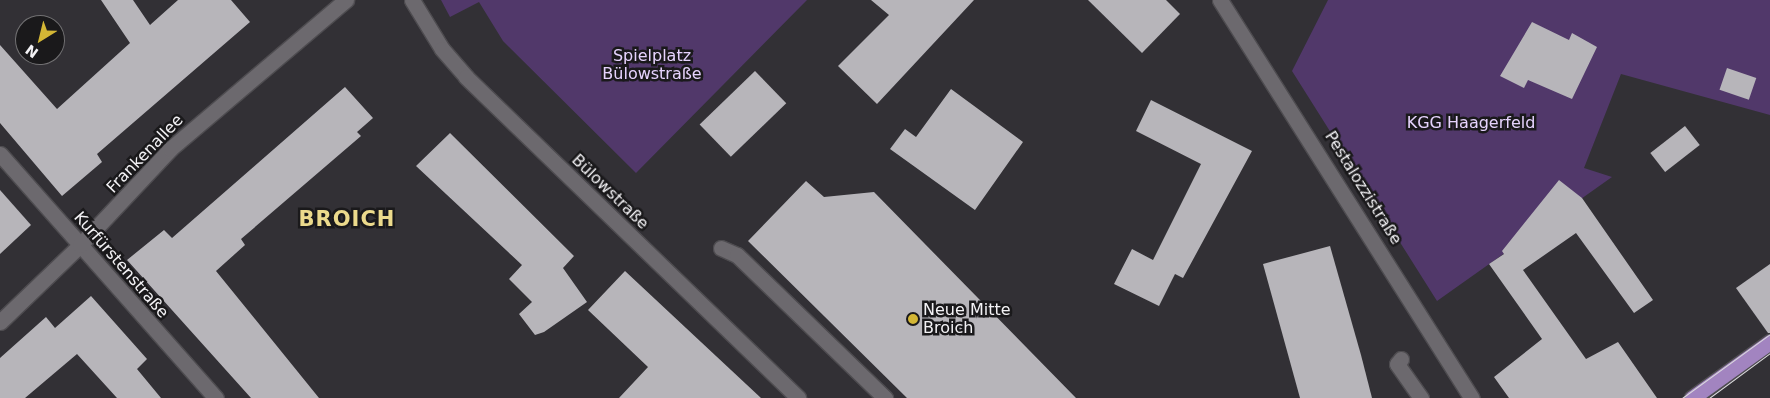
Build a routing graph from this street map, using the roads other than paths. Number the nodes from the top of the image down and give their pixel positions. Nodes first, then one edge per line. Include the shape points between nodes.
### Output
1 (346, 0) edge
2 (412, 0) edge
3 (1220, 0) edge
4 (0, 154) edge
5 (80, 246) junction
6 (721, 248) dead end
7 (0, 322) edge
8 (1770, 342) edge
9 (1401, 359) dead end
10 (216, 398) edge
11 (798, 398) edge
12 (885, 398) edge
13 (1421, 398) edge
14 (1472, 398) edge
15 (1692, 398) edge

1 - 5 street, Frankenallee via 170,149
2 - 11 street, Bülowstraße via 466,77
3 - 14 street, Pestalozzistraße via 1247,35
4 - 5 street, Kurfürstenstraße
5 - 7 street, Frankenallee
5 - 10 street, Kurfürstenstraße
6 - 12 street via 736,255
8 - 15 main road
9 - 13 street via 1397,364

